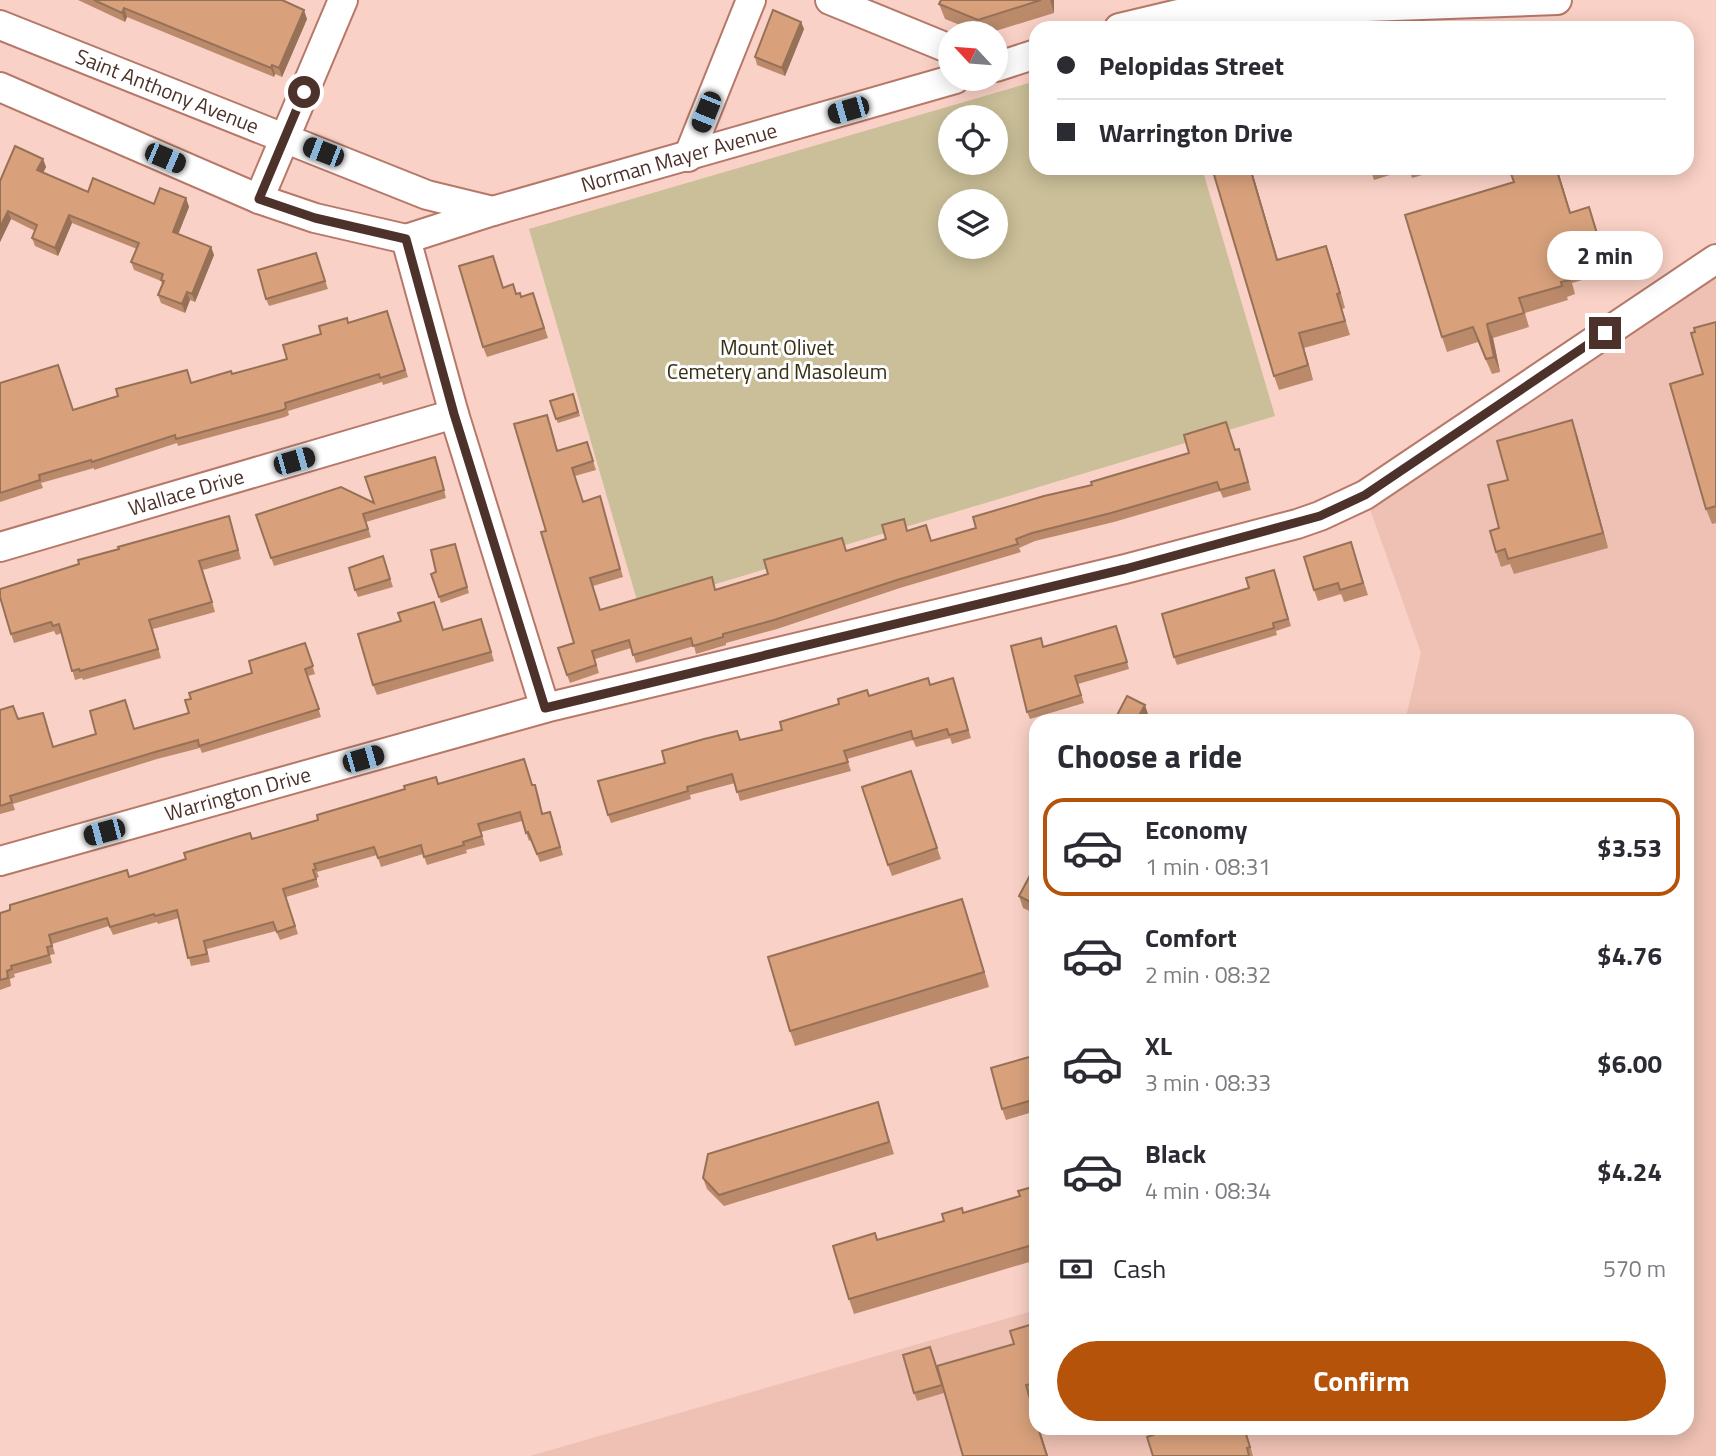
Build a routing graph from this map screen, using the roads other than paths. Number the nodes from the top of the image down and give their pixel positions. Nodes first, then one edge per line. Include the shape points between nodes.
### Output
1 (343, 0) edge
2 (751, 0) edge
3 (830, 0) edge
4 (1557, 0) edge
5 (1175, 7) edge
6 (1138, 21) edge
7 (0, 25) edge
8 (938, 44) edge
9 (1029, 56) edge
10 (1008, 63) edge
11 (938, 84) edge
12 (0, 86) edge
13 (285, 138) junction
14 (688, 157) junction
15 (259, 199) junction
16 (493, 211) junction
17 (406, 239) junction
18 (1716, 259) edge
19 (454, 414) junction
20 (0, 547) edge
21 (545, 708) junction
22 (0, 861) edge

1 - 13 street
2 - 14 street
3 - 8 street
4 - 5 street
5 - 6 street
7 - 13 street, Saint Anthony Avenue
9 - 10 street
11 - 14 street, Norman Mayer Avenue
12 - 15 street
13 - 15 street
13 - 16 street, Saint Anthony Avenue via 428,195
14 - 16 street, Norman Mayer Avenue
15 - 17 street via 315,218
16 - 17 street, Norman Mayer Avenue
17 - 19 street
18 - 21 street, Warrington Drive via 1365,495 1320,516 1125,569
19 - 20 street, Wallace Drive
19 - 21 street
21 - 22 street, Warrington Drive

